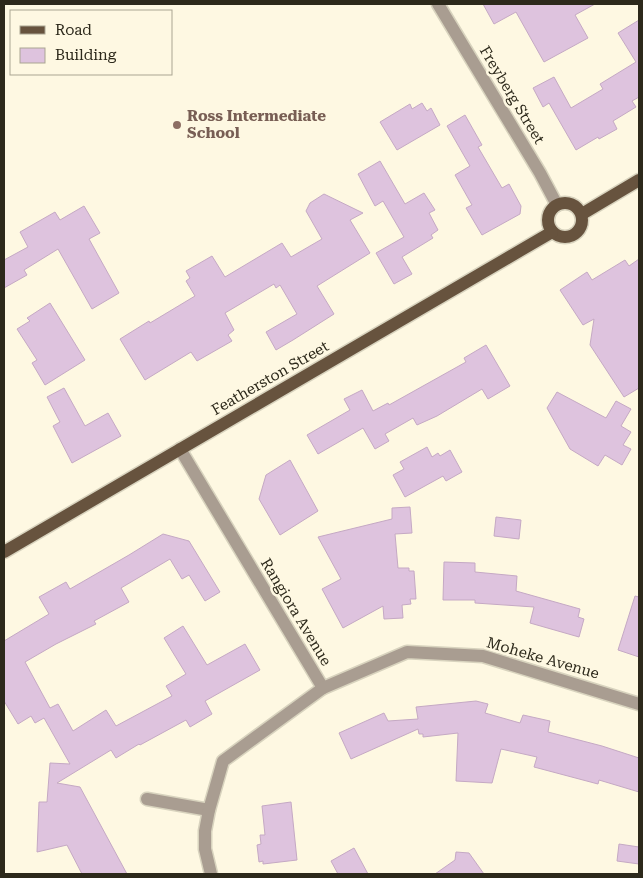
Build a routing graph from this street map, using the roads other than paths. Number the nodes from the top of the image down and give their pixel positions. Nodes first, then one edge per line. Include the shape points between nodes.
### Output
1 (438, 4) edge
2 (639, 180) edge
3 (557, 205) junction
4 (582, 214) junction
5 (552, 232) junction
6 (180, 449) junction
7 (4, 552) edge
8 (323, 688) junction
9 (639, 704) edge
10 (147, 799) dead end
11 (209, 810) junction
12 (211, 874) edge

1 - 3 street, Freyberg Street
2 - 4 main road
3 - 4 main road via 569,203
3 - 5 main road via 549,214
4 - 5 main road via 579,232 568,238
5 - 6 main road, Featherston Street
6 - 7 main road, Featherston Street
6 - 8 street, Rangiora Avenue
8 - 9 street, Moheke Avenue via 407,652 483,656
8 - 11 street, Rangiora Avenue via 223,761
10 - 11 street
11 - 12 street, Rangiora Avenue via 204,849

